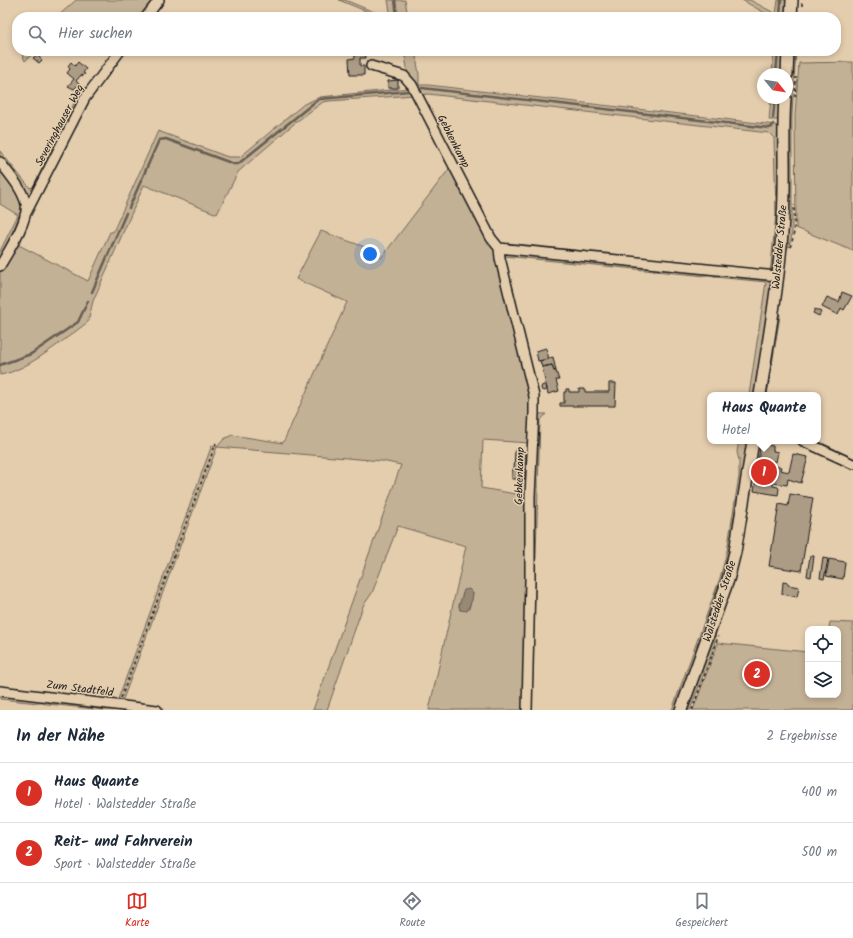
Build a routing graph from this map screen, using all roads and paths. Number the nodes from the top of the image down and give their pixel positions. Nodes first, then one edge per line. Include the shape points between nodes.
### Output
1 (160, 0) edge
2 (792, 0) edge
3 (150, 12) edge
4 (791, 12) edge
5 (116, 56) edge
6 (788, 56) edge
7 (371, 66) dead end
8 (787, 68) edge
9 (784, 104) edge
10 (0, 162) edge
11 (25, 215) junction
12 (499, 248) junction
13 (0, 266) edge
14 (778, 276) junction
15 (760, 392) edge
16 (216, 443) dead end
17 (752, 444) edge
18 (810, 444) edge
19 (853, 464) edge
20 (0, 691) edge
21 (118, 705) junction
22 (157, 710) edge
23 (526, 710) edge
24 (681, 710) edge

1 - 3 street
2 - 4 main road
5 - 11 street, Severinghauser Weg via 85,98
6 - 8 main road
7 - 12 street, Gebkenkamp via 404,76 412,85 491,238
9 - 14 main road, Walstedder Straße via 784,217
10 - 11 street, Severinghauser Weg via 22,194 26,206
11 - 13 street, Severinghauser Weg
12 - 14 street
12 - 23 street, Gebkenkamp via 534,396
14 - 15 main road, Walstedder Straße
16 - 21 path
17 - 24 main road, Walstedder Straße via 735,552 728,580
18 - 19 street
20 - 21 street, Zum Stadtfeld
21 - 22 street, Zum Stadtfeld

